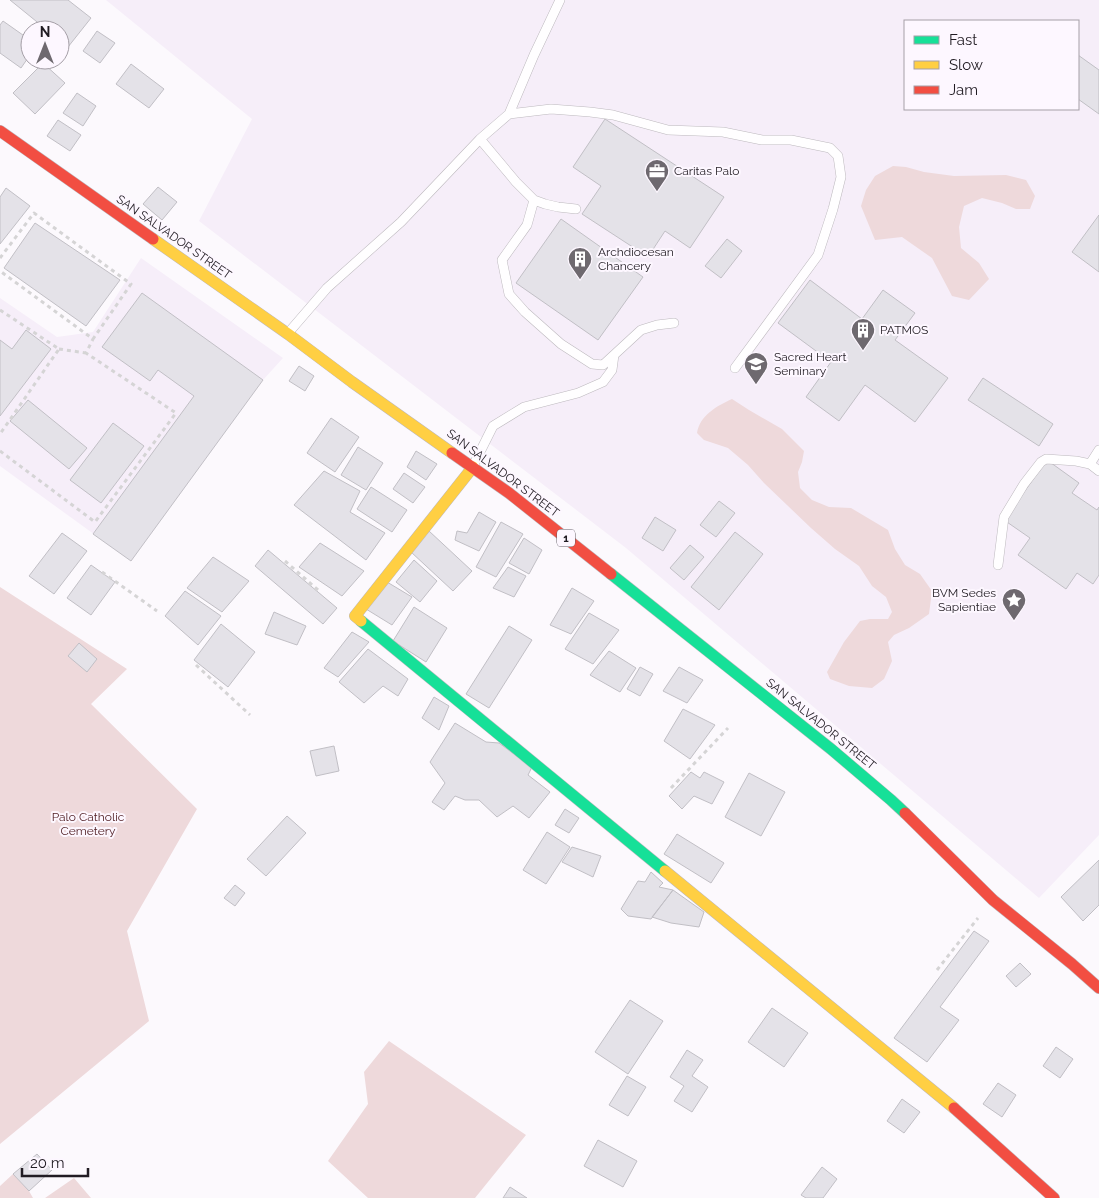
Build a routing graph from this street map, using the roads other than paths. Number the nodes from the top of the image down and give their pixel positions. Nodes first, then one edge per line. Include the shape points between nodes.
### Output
1 (560, 0) edge
2 (510, 114) junction
3 (0, 131) edge
4 (480, 139) junction
5 (534, 200) junction
6 (576, 209) dead end
7 (674, 323) dead end
8 (288, 334) junction
9 (614, 355) junction
10 (735, 368) dead end
11 (1099, 450) edge
12 (1090, 464) junction
13 (473, 467) junction
14 (1099, 471) edge
15 (998, 565) dead end
16 (1099, 988) edge
17 (1054, 1198) edge

1 - 2 lane
2 - 4 lane
2 - 10 lane via 552,109 590,112 668,130 791,140 830,148 838,156 841,177 818,256
3 - 8 main road, SAN SALVADOR STREET / 1
4 - 5 lane
4 - 8 lane via 401,222 327,288
5 - 6 lane
5 - 9 lane via 527,225 502,260 509,294 560,344 592,364 603,365
7 - 9 lane via 641,330
8 - 13 main road, SAN SALVADOR STREET / 1
9 - 13 lane via 612,370 603,382 578,394 524,407 493,426
11 - 12 lane
12 - 14 lane
12 - 15 lane via 1046,459 1042,462 1004,517
13 - 16 main road, SAN SALVADOR STREET / 1 via 831,749 891,800 993,900
13 - 17 main road via 355,616 953,1107

